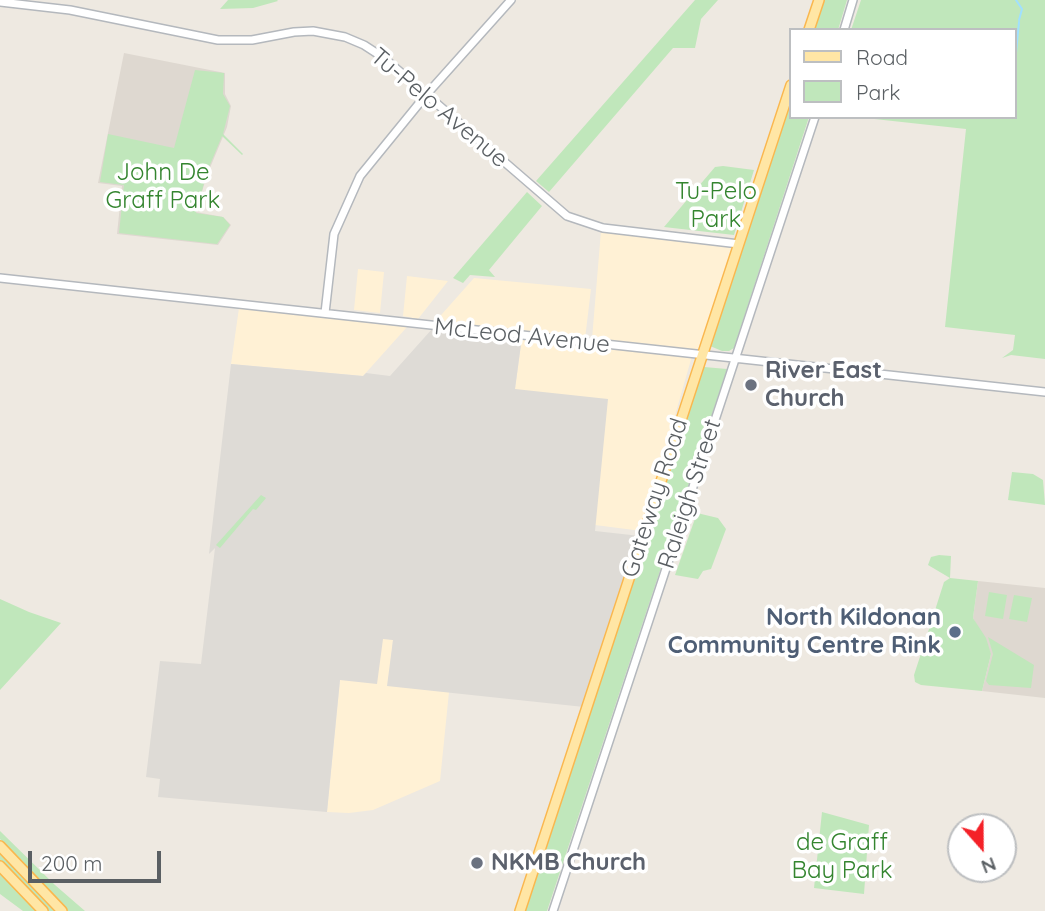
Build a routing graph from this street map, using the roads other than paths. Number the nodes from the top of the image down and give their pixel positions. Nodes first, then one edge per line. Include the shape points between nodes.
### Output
1 (511, 0) edge
2 (819, 0) edge
3 (853, 0) edge
4 (0, 2) edge
5 (810, 28) edge
6 (845, 28) edge
7 (790, 88) edge
8 (426, 95) junction
9 (814, 119) edge
10 (739, 244) junction
11 (0, 278) edge
12 (325, 313) junction
13 (703, 355) junction
14 (736, 358) junction
15 (1045, 393) edge
16 (0, 846) edge
17 (0, 866) edge
18 (43, 911) edge
19 (62, 911) edge
20 (520, 911) edge
21 (553, 911) edge

1 - 8 street
2 - 5 main road
3 - 6 street
4 - 8 street, Tu-Pelo Avenue via 70,10 223,41 294,32 328,33 376,52
7 - 10 main road, Gateway Road
8 - 10 street, Tu-Pelo Avenue via 557,209 577,221
8 - 12 street via 353,188 334,234
9 - 14 street, Raleigh Street
10 - 13 main road, Gateway Road
11 - 12 street, McLeod Avenue
12 - 13 street, McLeod Avenue
13 - 14 street, McLeod Avenue
13 - 20 main road, Gateway Road
14 - 15 street, McLeod Avenue
14 - 21 street, Raleigh Street
16 - 19 main road
17 - 18 main road

